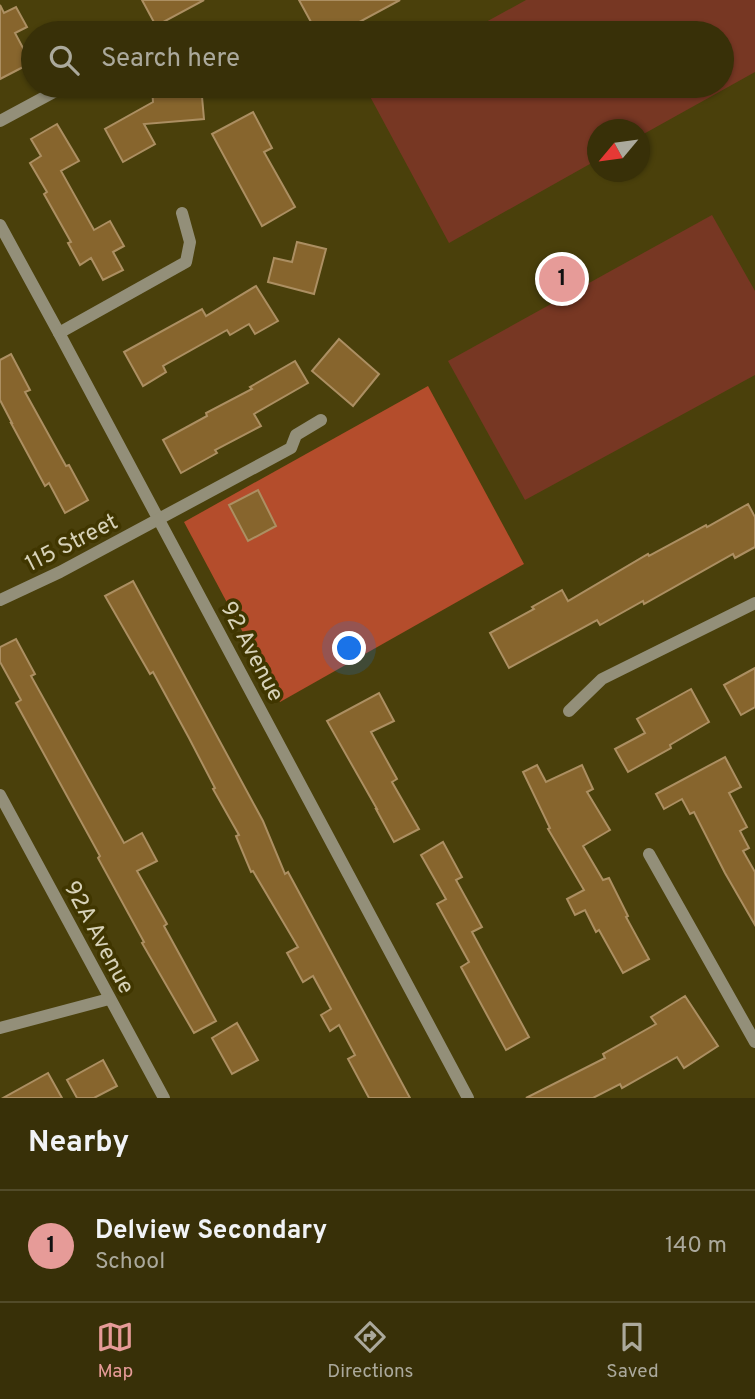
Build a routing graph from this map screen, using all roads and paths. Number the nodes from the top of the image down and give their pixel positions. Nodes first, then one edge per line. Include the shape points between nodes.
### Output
1 (43, 98) edge
2 (0, 121) edge
3 (182, 213) dead end
4 (0, 225) edge
5 (59, 333) junction
6 (321, 420) dead end
7 (159, 520) junction
8 (0, 600) edge
9 (755, 603) edge
10 (569, 711) dead end
11 (0, 795) edge
12 (649, 853) dead end
13 (109, 999) junction
14 (0, 1028) edge
15 (755, 1042) edge
16 (164, 1098) edge
17 (468, 1098) edge

1 - 2 street
3 - 5 street via 190,242 186,262
4 - 5 street, 92 Avenue
5 - 7 street, 92 Avenue
6 - 7 street, 115 Street via 296,435 291,448
7 - 8 street, 115 Street
7 - 17 street, 92 Avenue
9 - 10 street via 602,679
11 - 13 street, 92A Avenue
12 - 15 street
13 - 14 street
13 - 16 street, 92A Avenue

